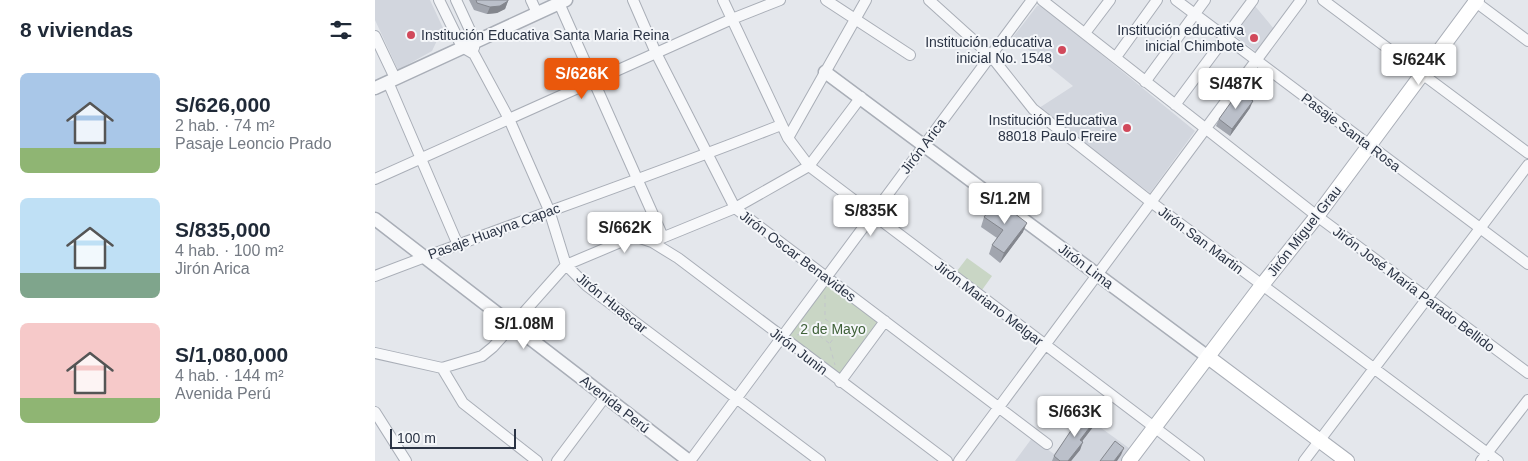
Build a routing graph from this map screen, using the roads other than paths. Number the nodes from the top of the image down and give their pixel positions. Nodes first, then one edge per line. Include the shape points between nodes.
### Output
1 (439, 0) edge
2 (456, 0) edge
3 (531, 0) edge
4 (633, 0) edge
5 (723, 0) edge
6 (780, 0) edge
7 (826, 0) edge
8 (866, 0) edge
9 (929, 0) edge
10 (1032, 0) edge
11 (1041, 0) edge
12 (1110, 0) edge
13 (1157, 0) edge
14 (1175, 0) edge
15 (1205, 0) edge
16 (1253, 0) edge
17 (1301, 0) edge
18 (1323, 0) edge
19 (1475, 1) edge
20 (563, 2) edge
21 (537, 13) junction
22 (1194, 14) junction
23 (732, 19) junction
24 (855, 19) junction
25 (1085, 33) junction
26 (375, 36) edge
27 (1226, 36) junction
28 (475, 41) junction
29 (1528, 41) edge
30 (462, 47) junction
31 (656, 53) junction
32 (474, 54) junction
33 (910, 55) dead end
34 (991, 56) junction
35 (1116, 57) junction
36 (1256, 60) junction
37 (825, 72) junction
38 (1421, 72) junction
39 (392, 80) junction
40 (593, 82) junction
41 (1145, 82) junction
42 (375, 88) edge
43 (861, 97) junction
44 (1175, 105) junction
45 (509, 119) junction
46 (781, 125) junction
47 (1205, 130) junction
48 (788, 138) junction
49 (923, 145) junction
50 (1368, 145) junction
51 (1528, 153) edge
52 (707, 155) junction
53 (421, 159) junction
54 (1528, 165) edge
55 (809, 166) junction
56 (375, 179) edge
57 (637, 180) junction
58 (1151, 202) junction
59 (735, 208) junction
60 (549, 210) junction
61 (871, 215) junction
62 (1317, 216) junction
63 (375, 218) edge
64 (1480, 228) junction
65 (663, 237) junction
66 (652, 242) junction
67 (458, 245) junction
68 (425, 257) junction
69 (1528, 264) edge
70 (566, 265) junction
71 (1097, 274) junction
72 (375, 276) edge
73 (826, 277) junction
74 (1262, 285) junction
75 (1427, 298) junction
76 (885, 321) junction
77 (513, 324) junction
78 (781, 338) junction
79 (1045, 345) junction
80 (375, 353) edge
81 (1207, 357) junction
82 (442, 368) junction
83 (1373, 369) junction
84 (1528, 373) edge
85 (840, 382) junction
86 (605, 397) junction
87 (736, 399) junction
88 (1528, 400) edge
89 (999, 408) junction
90 (375, 412) edge
91 (1155, 427) junction
92 (1319, 440) junction
93 (1047, 444) dead end
94 (1484, 457) edge
95 (406, 461) edge
96 (537, 461) edge
97 (557, 461) edge
98 (690, 461) edge
99 (820, 461) edge
100 (947, 461) edge
101 (959, 461) edge
102 (1129, 461) edge
103 (1199, 461) edge
104 (1304, 461) edge
105 (1347, 461) edge
106 (1499, 461) edge

1 - 30 street
2 - 28 street
3 - 21 street
4 - 31 street, Jirón Oscar Benavides
5 - 23 street, Jirón Mariano Melgar
6 - 23 street
7 - 24 street
8 - 24 street
9 - 34 street, Jirón San Martin
10 - 34 street, Jirón Arica
11 - 25 street, Jirón José María Parado Bellido
12 - 25 street
13 - 35 street
14 - 22 street, Pasaje Santa Rosa
15 - 22 street
16 - 27 street
17 - 36 street
18 - 38 street
19 - 29 street
19 - 38 main road, Jirón Miguel Grau
20 - 21 street
20 - 40 street
21 - 28 street
22 - 27 street, Pasaje Santa Rosa
22 - 41 street
23 - 31 street
23 - 46 street, Jirón Mariano Melgar
24 - 33 street
24 - 37 street
25 - 35 street, Jirón José María Parado Bellido
26 - 39 street
27 - 36 street, Pasaje Santa Rosa
27 - 44 street
28 - 30 street
28 - 32 street
30 - 32 street
30 - 39 street
31 - 40 street
31 - 52 street, Jirón Oscar Benavides
32 - 45 street, Jirón Huascar
34 - 49 street, Jirón Arica
34 - 58 street, Jirón San Martin via 1033,109
35 - 41 street, Jirón José María Parado Bellido
36 - 47 street
36 - 50 street, Pasaje Santa Rosa
37 - 43 street, Jirón Lima
37 - 48 street
38 - 50 main road, Jirón Miguel Grau
38 - 51 street
39 - 42 street
39 - 53 street
40 - 45 street
40 - 57 street
41 - 44 street, Jirón José María Parado Bellido
43 - 49 street, Jirón Lima
43 - 55 street
44 - 47 street, Jirón José María Parado Bellido
45 - 53 street
45 - 60 street, Jirón Huascar
46 - 48 street, Jirón Mariano Melgar
46 - 52 street, Pasaje Huayna Capac
47 - 58 street
47 - 62 street, Jirón José María Parado Bellido
48 - 55 street, Jirón Mariano Melgar
49 - 61 street, Jirón Arica
49 - 71 street, Jirón Lima
50 - 62 main road, Jirón Miguel Grau
50 - 64 street, Pasaje Santa Rosa
52 - 57 street, Pasaje Huayna Capac
52 - 59 street, Jirón Oscar Benavides
53 - 56 street
53 - 67 street
54 - 64 street
55 - 59 street
55 - 61 street, Jirón Mariano Melgar
57 - 60 street, Pasaje Huayna Capac
57 - 65 street
58 - 71 street
58 - 74 street, Jirón San Martin
59 - 65 street
59 - 73 street, Jirón Oscar Benavides
60 - 67 street, Pasaje Huayna Capac
60 - 70 street, Jirón Huascar
61 - 73 street, Jirón Arica
61 - 79 street, Jirón Mariano Melgar
62 - 74 main road, Jirón Miguel Grau
62 - 75 street, Jirón José María Parado Bellido
63 - 68 street, Avenida Perú
64 - 69 street, Pasaje Santa Rosa
64 - 75 street
65 - 66 street
66 - 70 street via 630,238
66 - 78 street, Jirón Junin via 678,258
67 - 68 street, Pasaje Huayna Capac
68 - 72 street, Pasaje Huayna Capac
68 - 77 street, Avenida Perú
70 - 77 street
70 - 87 street, Jirón Huascar via 587,286
71 - 79 street
71 - 81 street, Jirón Lima
73 - 76 street, Jirón Oscar Benavides
73 - 78 street, Jirón Arica
74 - 81 main road, Jirón Miguel Grau
74 - 83 street, Jirón San Martin
75 - 83 street
75 - 84 street, Jirón José María Parado Bellido
76 - 85 street
76 - 89 street, Jirón Oscar Benavides
77 - 82 street via 482,356
77 - 86 street, Avenida Perú
78 - 85 street, Jirón Junin
78 - 87 street, Jirón Arica
79 - 89 street
79 - 91 street, Jirón Mariano Melgar
80 - 82 street
81 - 91 main road, Jirón Miguel Grau
81 - 92 main road, Jirón Lima
82 - 96 street via 463,403
83 - 92 street
83 - 94 street, Jirón San Martin
85 - 100 street, Jirón Junin
86 - 97 street
86 - 98 street, Avenida Perú
87 - 98 street, Jirón Arica
87 - 99 street, Jirón Huascar
88 - 94 street
89 - 93 street, Jirón Oscar Benavides
89 - 101 street
90 - 95 street
91 - 102 main road, Jirón Miguel Grau
91 - 103 street, Jirón Mariano Melgar
92 - 104 street
92 - 105 main road, Jirón Lima
94 - 106 street, Jirón San Martin

